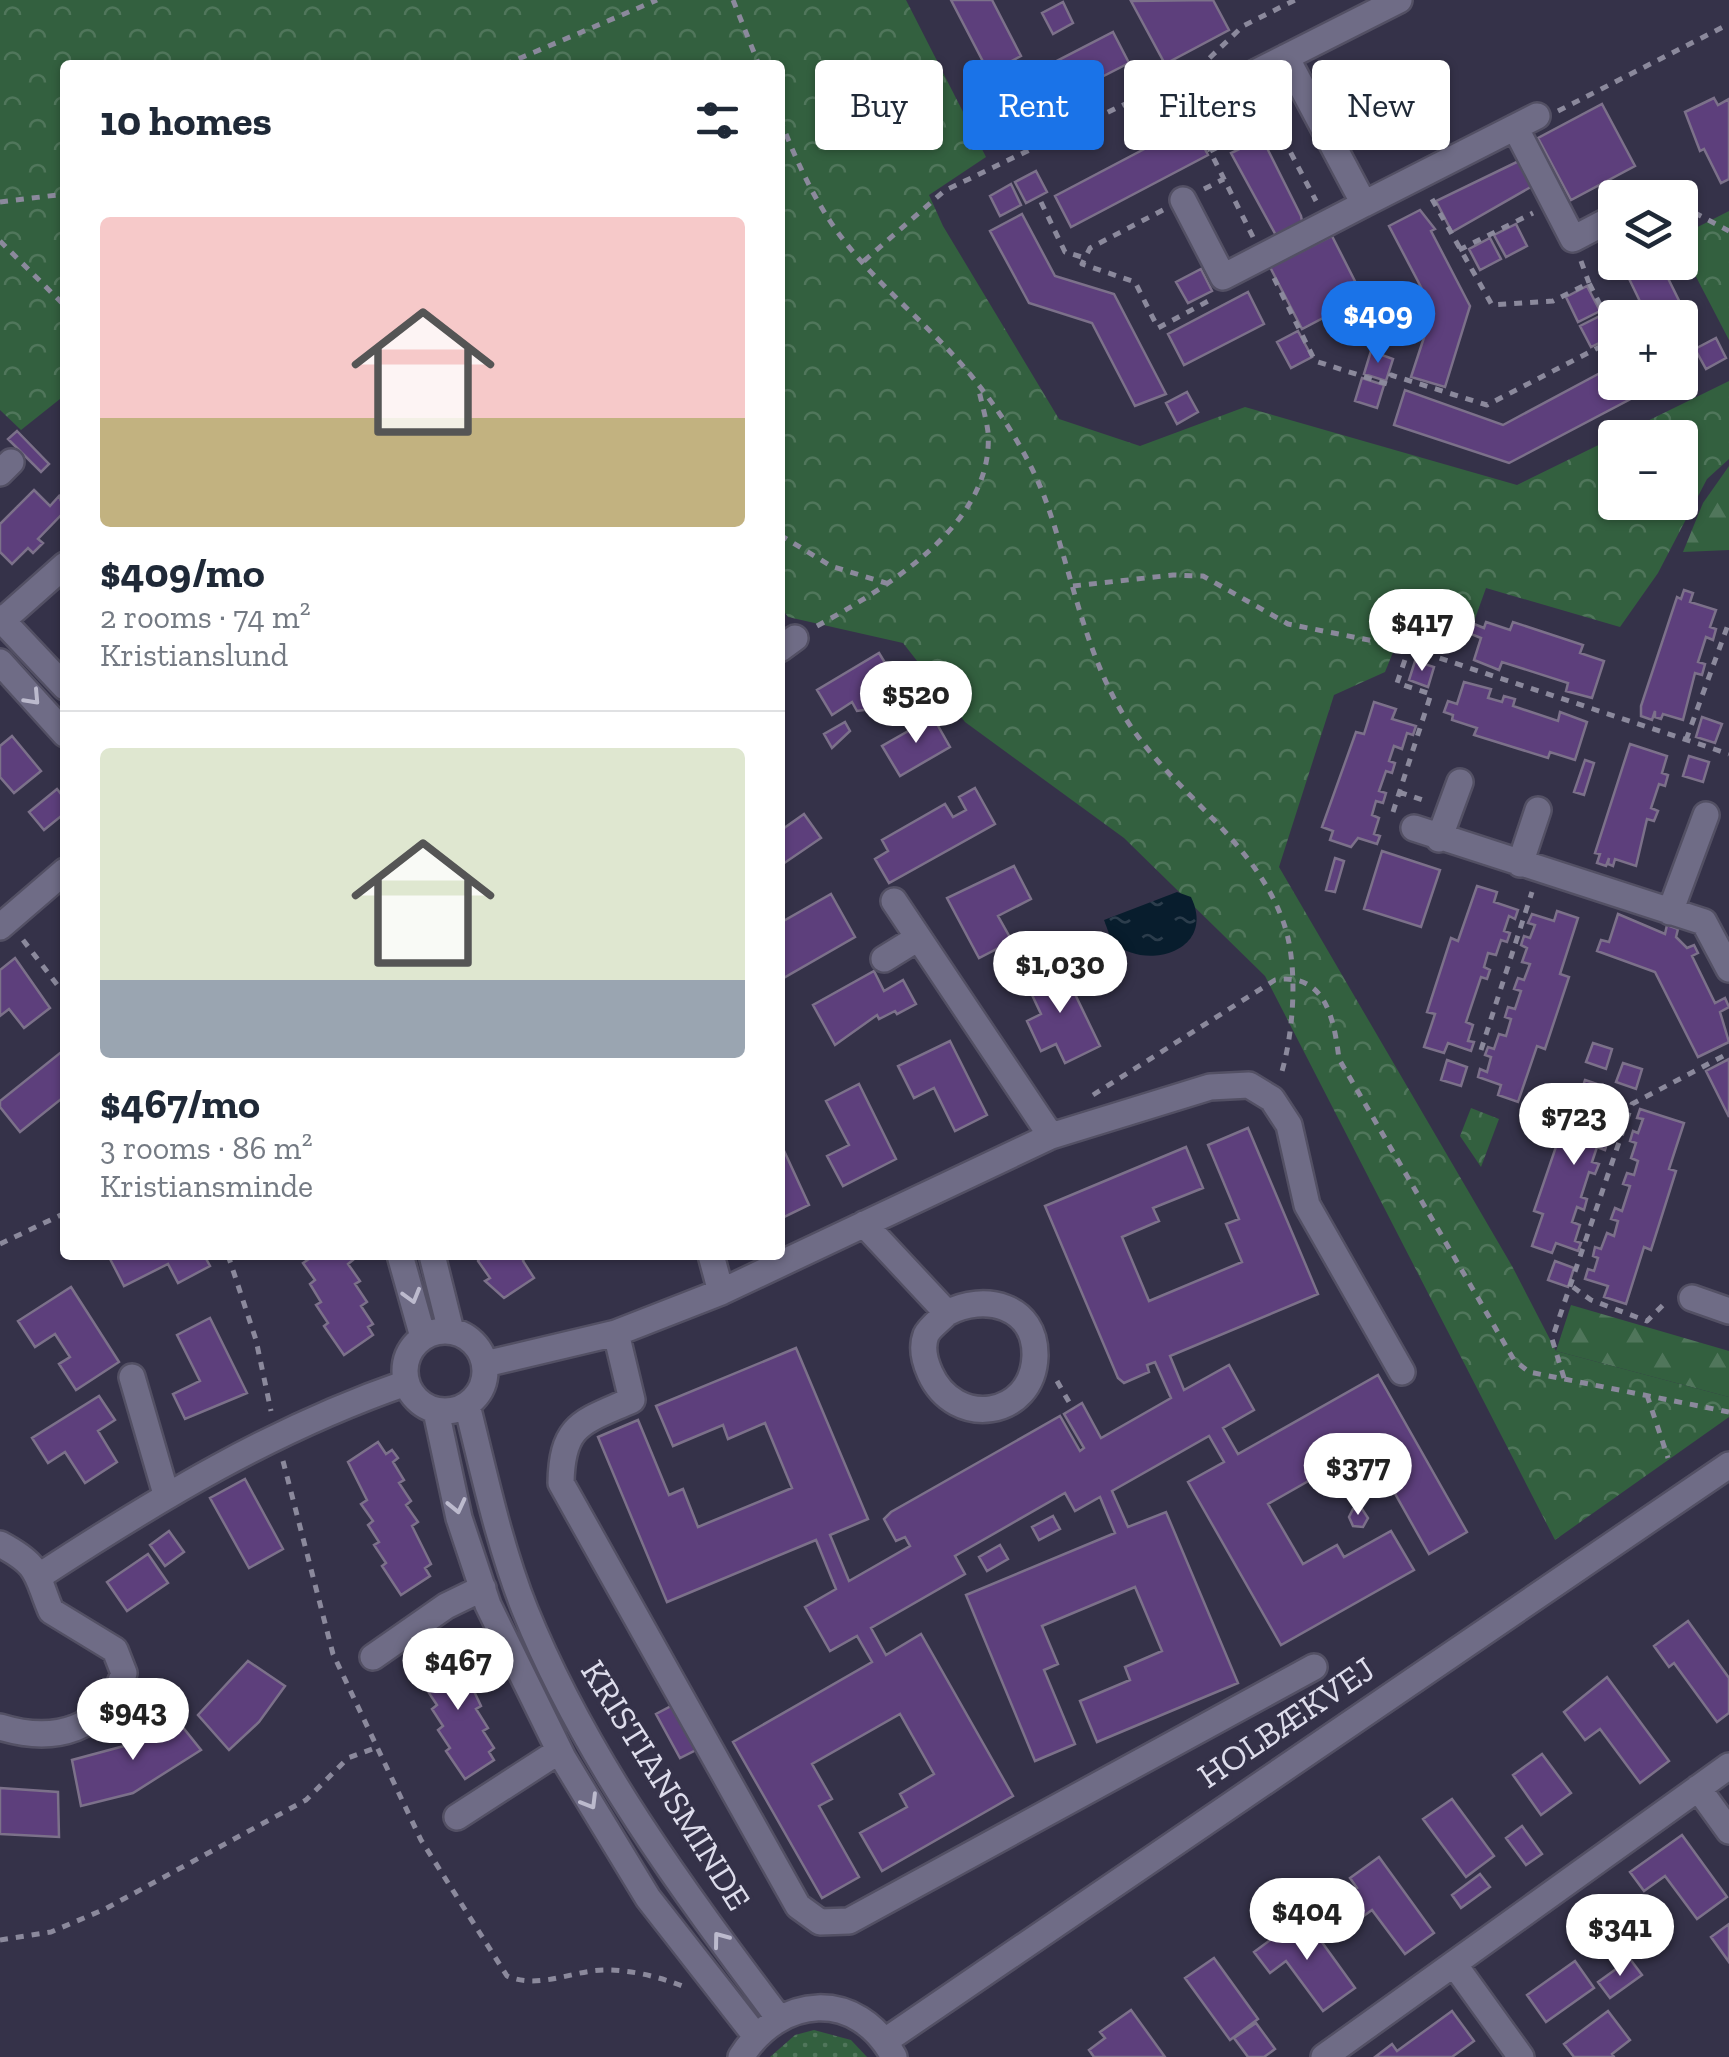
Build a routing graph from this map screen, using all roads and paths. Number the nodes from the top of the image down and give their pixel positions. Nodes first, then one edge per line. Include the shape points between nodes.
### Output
1 (657, 0) edge
2 (734, 0) edge
3 (1295, 0) edge
4 (1399, 0) edge
5 (1729, 24) edge
6 (1286, 58) junction
7 (516, 60) edge
8 (757, 60) edge
9 (1207, 60) edge
10 (1282, 60) edge
11 (1124, 104) edge
12 (1526, 121) junction
13 (785, 133) edge
14 (1212, 150) edge
15 (1289, 150) edge
16 (1419, 176) junction
17 (1224, 179) junction
18 (60, 195) edge
19 (1183, 200) junction
20 (0, 202) edge
21 (1041, 202) dead end
22 (1554, 202) junction
23 (1364, 204) junction
24 (1698, 215) edge
25 (1328, 223) junction
26 (1598, 226) edge
27 (1729, 231) edge
28 (0, 240) edge
29 (1460, 250) junction
30 (1263, 257) junction
31 (1085, 258) junction
32 (864, 262) junction
33 (1224, 278) junction
34 (60, 301) edge
35 (1598, 301) edge
36 (1598, 346) edge
37 (978, 383) junction
38 (785, 538) edge
39 (60, 569) edge
40 (890, 584) junction
41 (1073, 586) junction
42 (1, 619) edge
43 (1729, 622) edge
44 (788, 643) edge
45 (1409, 648) junction
46 (0, 662) edge
47 (60, 682) edge
48 (60, 728) edge
49 (1686, 740) junction
50 (1729, 754) edge
51 (1460, 782) dead end
52 (1399, 792) junction
53 (1426, 801) dead end
54 (1538, 810) dead end
55 (1706, 816) dead end
56 (1402, 823) joint
57 (1439, 839) junction
58 (1539, 871) junction
59 (60, 875) edge
60 (894, 901) dead end
61 (1670, 912) junction
62 (4, 923) edge
63 (918, 938) junction
64 (884, 959) dead end
65 (1729, 968) edge
66 (1292, 977) junction
67 (60, 990) edge
68 (1480, 1050) dead end
69 (1729, 1054) edge
70 (1272, 1100) junction
71 (1088, 1101) dead end
72 (1052, 1136) junction
73 (60, 1215) edge
74 (864, 1224) junction
75 (0, 1244) edge
76 (230, 1260) edge
77 (401, 1260) edge
78 (433, 1260) edge
79 (712, 1260) edge
80 (1573, 1287) junction
81 (722, 1292) junction
82 (1695, 1299) joint
83 (1729, 1311) edge
84 (946, 1313) junction
85 (452, 1331) junction
86 (616, 1334) junction
87 (424, 1337) junction
88 (485, 1364) junction
89 (1402, 1372) dead end
90 (132, 1377) dead end
91 (1564, 1378) junction
92 (406, 1383) junction
93 (1647, 1395) junction
94 (467, 1405) junction
95 (436, 1411) junction
96 (1729, 1412) edge
97 (276, 1434) junction
98 (1668, 1458) dead end
99 (1729, 1465) edge
100 (166, 1494) junction
101 (0, 1544) edge
102 (41, 1575) junction
103 (482, 1588) junction
104 (373, 1657) dead end
105 (1314, 1667) dead end
106 (0, 1727) edge
107 (375, 1748) junction
108 (560, 1750) junction
109 (1729, 1766) edge
110 (1698, 1788) junction
111 (457, 1816) dead end
112 (1729, 1832) edge
113 (0, 1940) edge
114 (1454, 1964) junction
115 (695, 2000) dead end
116 (778, 2017) junction
117 (748, 2046) edge
118 (890, 2049) edge
119 (1324, 2057) edge
120 (1521, 2057) edge

1 - 7 path
2 - 8 path
3 - 9 path via 1243,26
4 - 6 street
5 - 12 path via 1554,114
6 - 10 street
6 - 23 street
11 - 32 path via 944,191
12 - 16 street
12 - 22 street
13 - 32 path via 832,224
14 - 17 path
15 - 25 path
16 - 23 street
16 - 29 path
17 - 19 path
17 - 30 path
18 - 20 path
19 - 31 path via 1090,248
19 - 33 street
21 - 31 path via 1065,252
22 - 26 street via 1572,239
22 - 29 path
23 - 25 street
24 - 27 path
25 - 30 street
28 - 34 path
29 - 35 path via 1492,305 1553,301 1589,282
30 - 33 street
30 - 36 path via 1315,361 1388,384 1391,375 1488,405
31 - 33 path via 1082,264 1135,282 1158,328 1230,290
32 - 37 path
37 - 40 path via 988,434 968,505 938,544
37 - 41 path via 1047,502
38 - 40 path via 831,566
39 - 42 street
40 - 44 path
41 - 45 path via 1203,576 1288,624
41 - 66 path via 1086,636 1128,722 1270,892 1284,924
42 - 47 street
43 - 49 path
45 - 49 path
45 - 52 path via 1397,683 1431,694
46 -> 48 street
49 - 50 path
51 - 57 street
52 - 53 path
52 - 56 path
54 - 58 street
55 - 61 street
56 - 57 street
57 - 58 street
58 - 61 street
58 - 68 path
59 - 62 street
60 - 63 street
61 - 65 street via 1704,922
62 - 67 path
63 - 64 street
63 - 72 street
66 - 70 path via 1285,1062
66 - 71 path via 1275,980
66 - 91 path via 1318,990 1331,1012 1339,1058 1514,1360 1529,1372
69 - 80 path via 1632,1104
70 - 72 street via 1249,1085 1210,1088
70 - 89 street via 1290,1126 1307,1205
72 - 74 street
73 - 75 path
74 - 81 street
74 - 84 street
76 - 97 path
77 -> 87 street
78 - 85 street
79 - 81 street
80 - 82 path via 1647,1321 1668,1300 1694,1308
80 - 91 path via 1552,1339
81 - 86 street
82 - 83 street
84 - 84 street via 926,1335 924,1359 938,1391 958,1407 985,1412 1032,1380 1029,1329 1009,1307 982,1301
85 - 87 street
85 - 88 street via 480,1350
86 - 88 street
86 - 105 street via 632,1400 582,1422 562,1450 561,1483 798,1906 820,1922 849,1921
87 - 92 street via 412,1347
88 - 94 street via 479,1393
90 - 100 street
91 - 93 path
92 - 95 street via 414,1398
92 - 97 street
93 - 96 path
93 - 98 path
94 - 95 street
116 -> 94 street, KRISTIANSMINDE via 674,1878 577,1722 524,1608
95 -> 103 street, KRISTIANSMINDE
97 - 100 street
97 - 107 path via 333,1654
99 - 118 street, HOLBÆKVEJ
100 - 102 street
101 - 102 street
102 - 106 street via 51,1611 115,1650 124,1673 116,1700 93,1720 62,1733 26,1735
103 - 104 street
103 - 108 street, KRISTIANSMINDE
107 - 113 path via 348,1758 306,1800 105,1909 51,1932
107 - 115 path via 421,1840 506,1976 520,1982 596,1970 659,1977 685,1987
108 - 111 street
108 -> 117 street, KRISTIANSMINDE via 648,1898
109 - 110 street
110 - 112 street
110 - 114 street
114 - 119 street
114 - 120 street
116 - 117 street
116 - 118 street via 836,2009 864,2021

